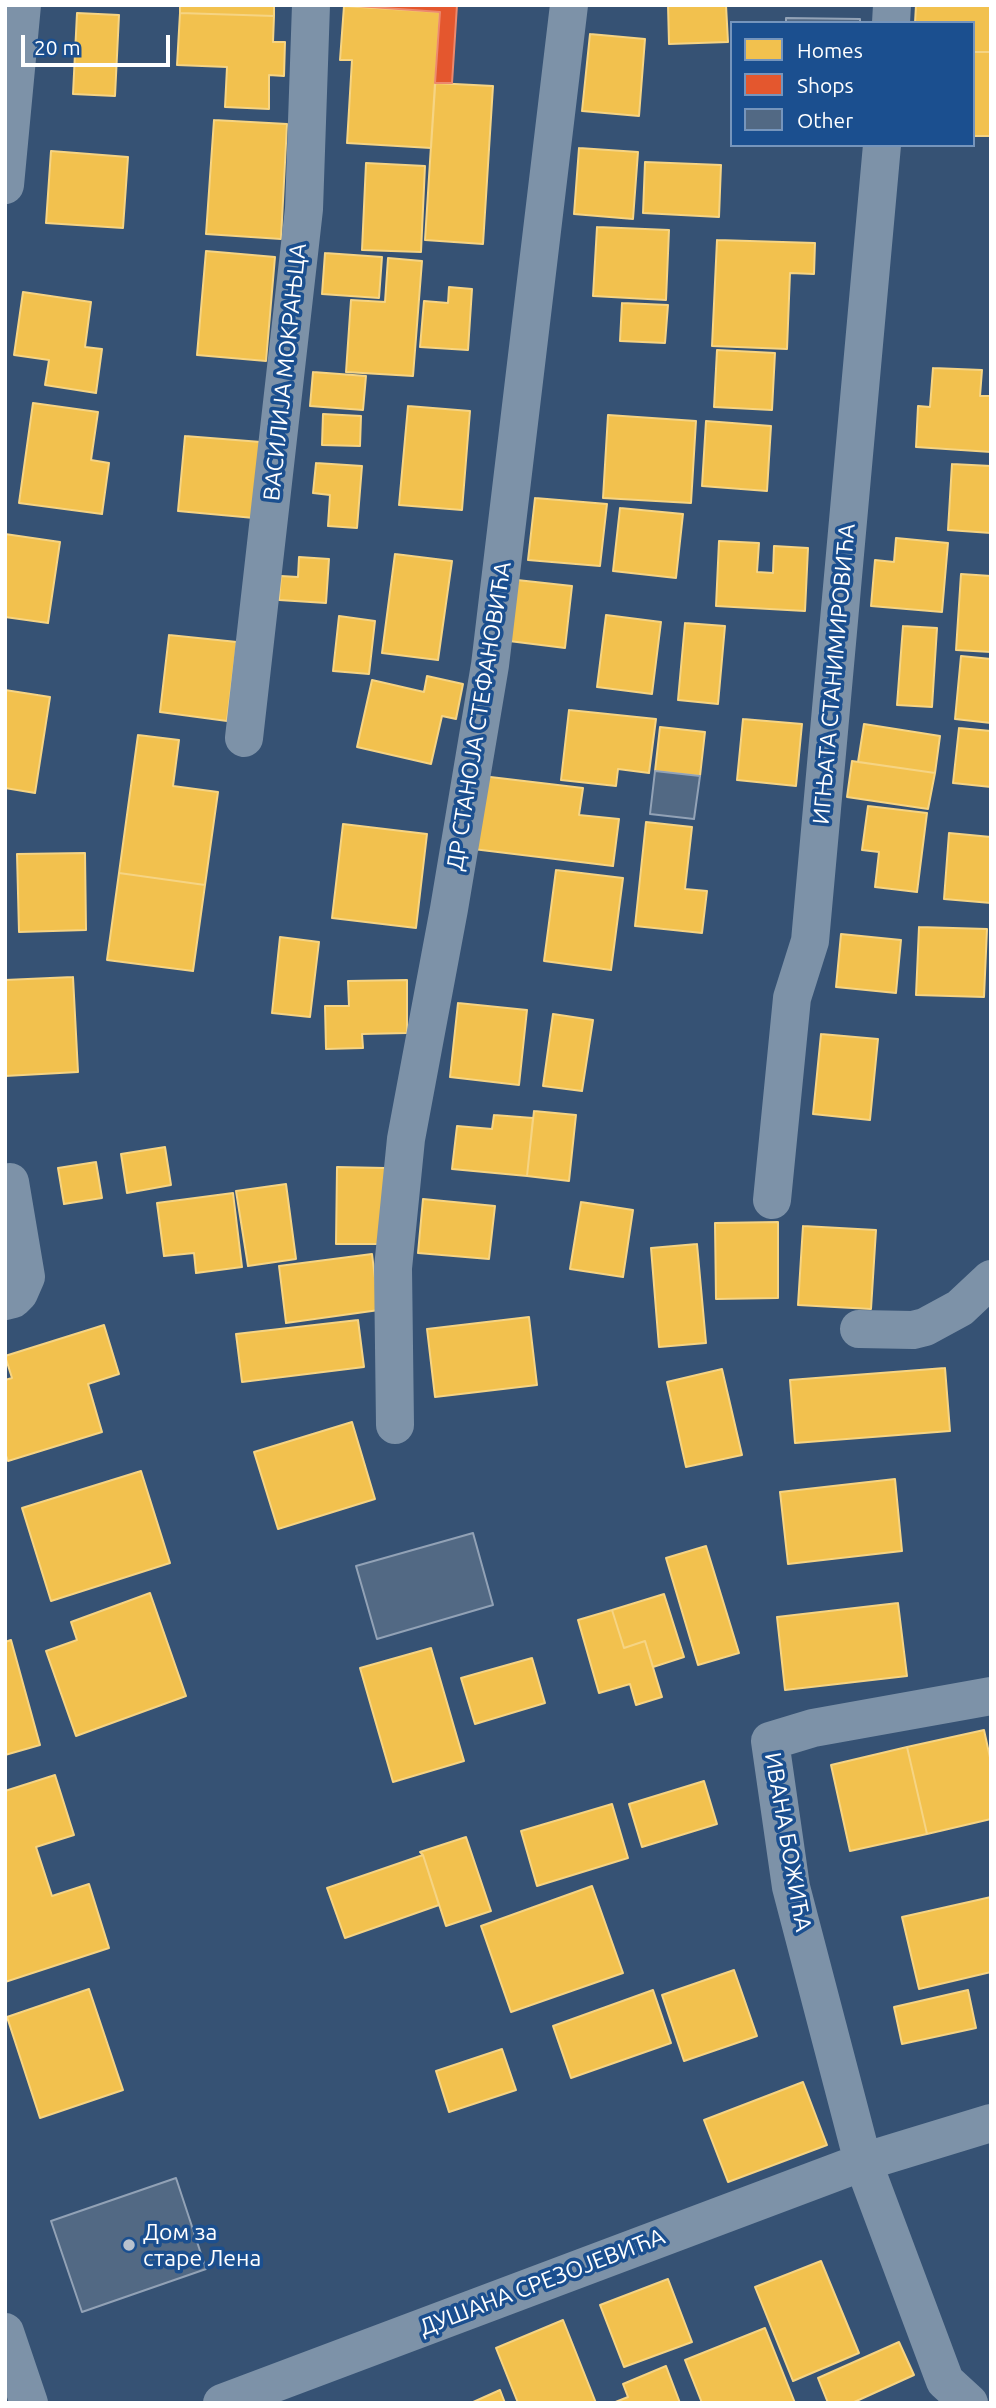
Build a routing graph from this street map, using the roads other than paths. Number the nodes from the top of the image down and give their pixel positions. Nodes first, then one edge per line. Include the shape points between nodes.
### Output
1 (22, 5) edge
2 (311, 5) edge
3 (569, 5) edge
4 (882, 147) edge
5 (5, 185) edge
6 (244, 738) dead end
7 (10, 1182) dead end
8 (772, 1200) dead end
9 (991, 1279) edge
10 (5, 1301) edge
11 (859, 1329) dead end
12 (395, 1425) dead end
13 (991, 1696) edge
14 (991, 2123) edge
15 (863, 2162) junction
16 (5, 2332) edge
17 (991, 2388) edge
18 (29, 2403) edge
19 (222, 2403) edge
20 (969, 2403) edge
21 (976, 2403) edge

1 - 5 street
2 - 6 street, ВАСИЛИЈА МОКРАЊЦА via 304,209
3 - 12 street, ДР СТАНОЈА СТЕФАНОВИЋА via 490,665 406,1139 393,1268
4 - 8 street, ИГЊАТА СТАНИМИРОВИЋА via 810,941 792,998
7 - 10 street via 26,1277 19,1293
9 - 11 street via 960,1308 925,1327
13 - 15 street, ИВАНА БОЖИЋА via 813,1727 770,1741 791,1887
14 - 15 street
15 - 19 street, ДУШАНА СРЕЗОЈЕВИЋА
15 - 20 street, ИВАНА БОЖИЋА via 945,2381
16 - 18 street
17 - 21 street

